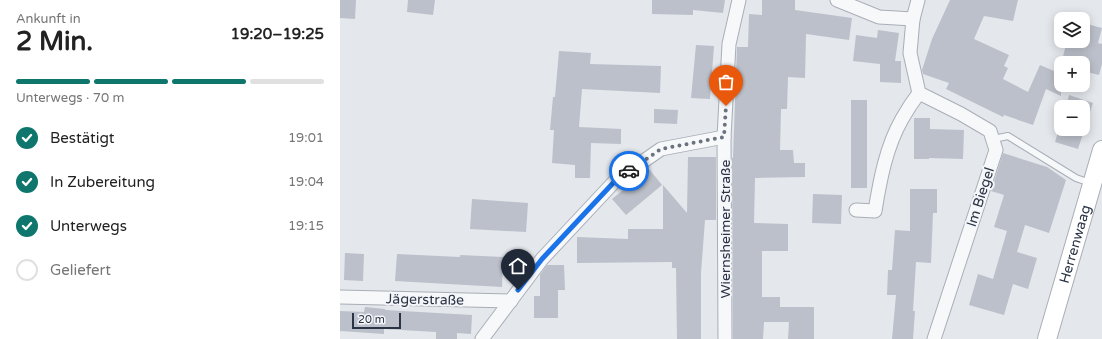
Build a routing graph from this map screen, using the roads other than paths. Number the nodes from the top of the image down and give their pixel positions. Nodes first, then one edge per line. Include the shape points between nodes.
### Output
1 (739, 0) edge
2 (838, 0) edge
3 (918, 0) edge
4 (913, 19) junction
5 (919, 93) junction
6 (724, 137) junction
7 (993, 139) junction
8 (1102, 150) edge
9 (1092, 183) junction
10 (856, 210) dead end
11 (340, 297) edge
12 (511, 301) junction
13 (482, 339) edge
14 (725, 339) edge
15 (934, 339) edge
16 (1047, 339) edge

1 - 6 street, Wiernsheimer Straße via 729,44
2 - 4 street via 878,17
3 - 4 street
4 - 5 street via 910,52
5 - 7 street via 990,131
5 - 10 street via 902,119 887,154 875,212
6 - 12 street via 661,149 615,181 542,259
6 - 14 street, Wiernsheimer Straße
7 - 9 lane via 1008,136 1076,178
7 - 15 street, Im Biegel via 996,150
8 - 9 main road, Herrenwaag
9 - 16 main road, Herrenwaag
11 - 12 street, Jägerstraße
12 - 13 street

